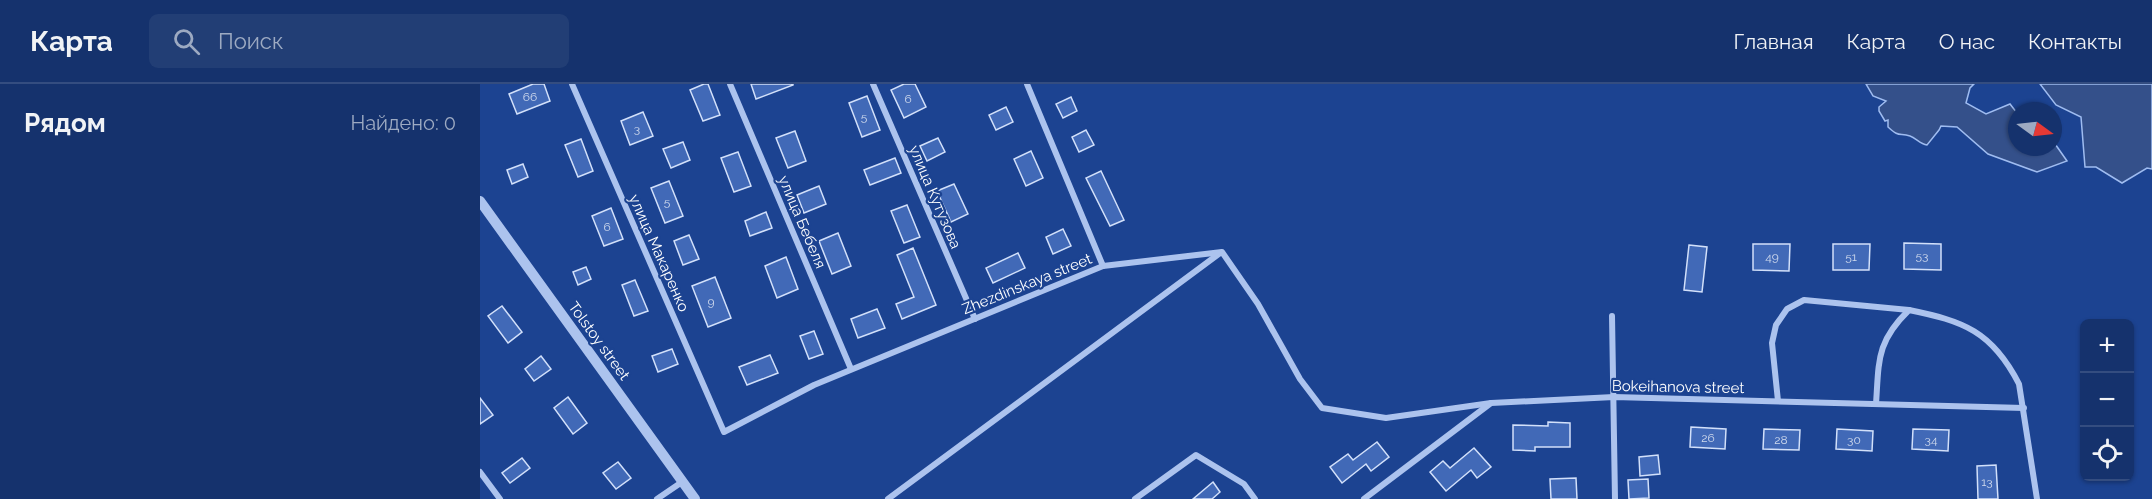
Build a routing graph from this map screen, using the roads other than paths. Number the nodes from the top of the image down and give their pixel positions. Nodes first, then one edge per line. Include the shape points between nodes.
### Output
1 (572, 84) edge
2 (730, 84) edge
3 (873, 84) edge
4 (1027, 84) edge
5 (480, 201) edge
6 (1222, 252) junction
7 (1103, 266) junction
8 (1909, 310) junction
9 (1612, 316) dead end
10 (975, 319) junction
11 (851, 369) junction
12 (1614, 397) junction
13 (1778, 401) junction
14 (1491, 403) junction
15 (1876, 404) junction
16 (2024, 408) junction
17 (724, 432) joint
18 (480, 472) edge
19 (682, 482) junction
20 (500, 499) edge
21 (657, 499) edge
22 (694, 499) edge
23 (888, 499) edge
24 (1135, 499) edge
25 (1255, 499) edge
26 (1364, 499) edge
27 (1615, 499) edge
28 (2037, 499) edge

1 - 17 street, улица Макаренко
2 - 11 street, улица Бебеля
3 - 10 street, улица Кутузова
4 - 7 street
5 - 19 street, Tolstoy street
6 - 7 street, Zhezdinskaya street
6 - 14 street via 1322,408 1386,418
6 - 23 street
7 - 10 street, Zhezdinskaya street
8 - 13 street via 1804,300 1786,309 1776,325 1772,344
8 - 15 street via 1886,337 1878,366
8 - 16 street via 1967,326 1990,343 2012,370
9 - 12 street
10 - 11 street, Zhezdinskaya street
11 - 17 street, Zhezdinskaya street
12 - 13 street, Bokeihanova street
12 - 14 street, Bokeihanova street
12 - 27 street
13 - 15 street, Bokeihanova street
14 - 26 street
15 - 16 street, Bokeihanova street
16 - 28 street
18 - 20 street
19 - 21 street
19 - 22 street, Tolstoy street
24 - 25 street via 1196,455 1245,484

